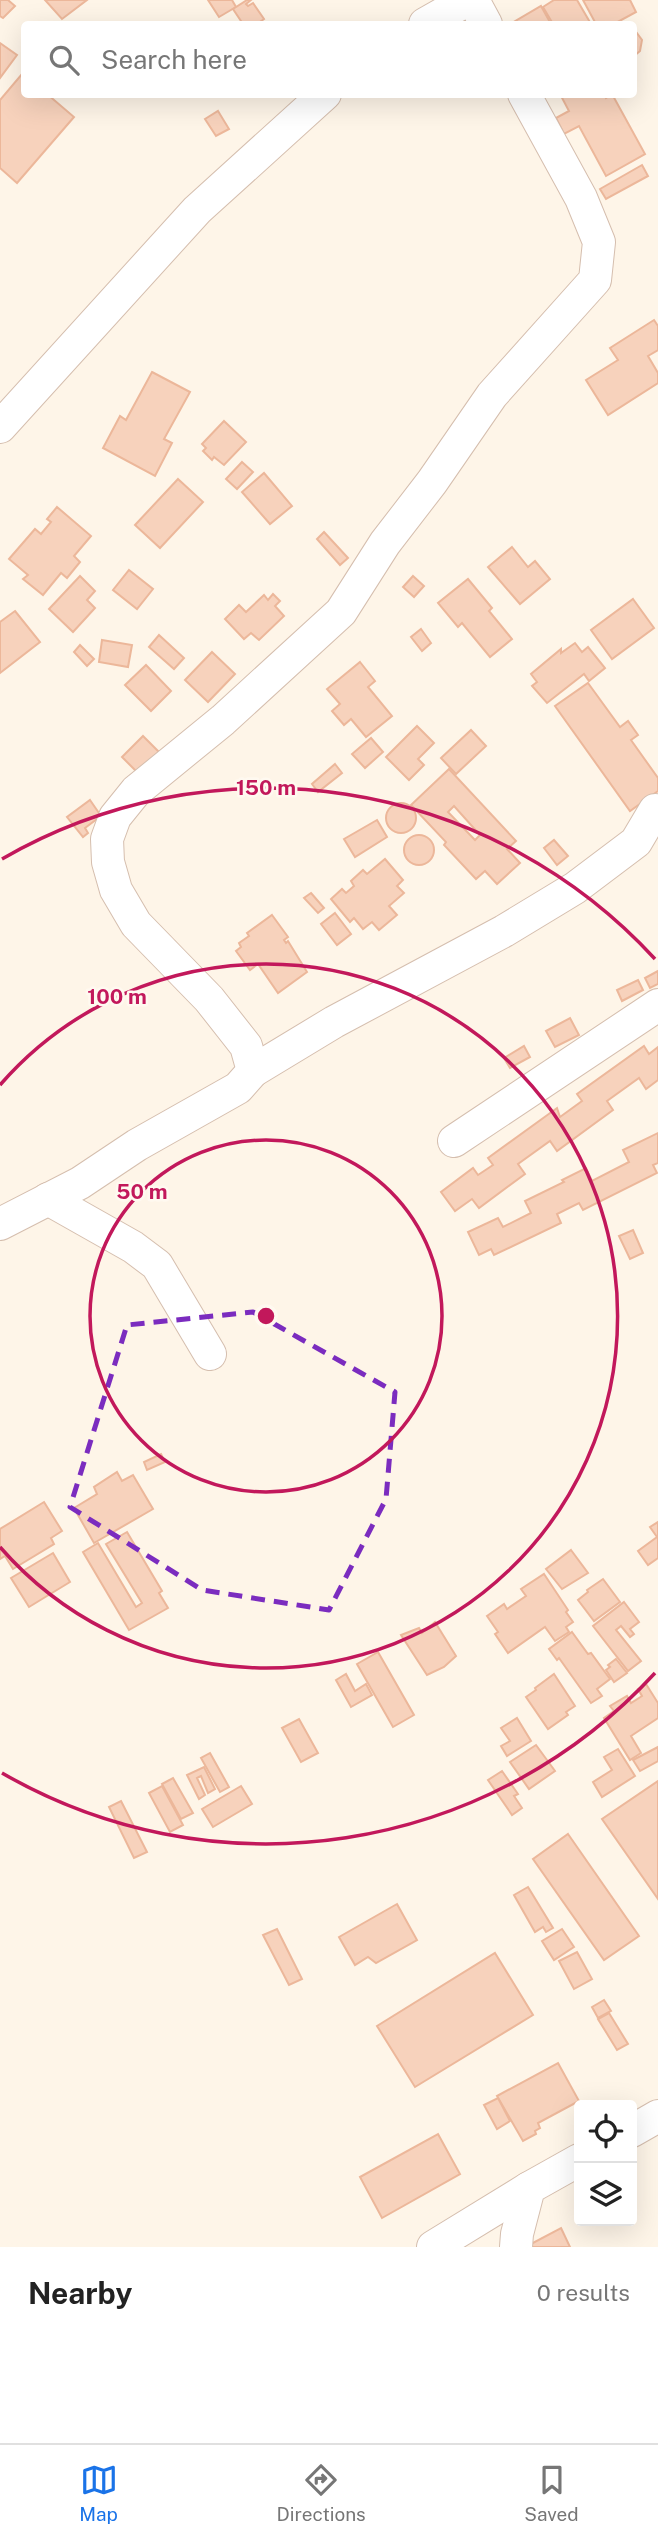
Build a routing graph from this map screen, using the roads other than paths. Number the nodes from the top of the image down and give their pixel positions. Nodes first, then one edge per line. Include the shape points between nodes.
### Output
1 (467, 0) edge
2 (473, 0) edge
3 (430, 21) edge
4 (484, 21) edge
5 (321, 98) edge
6 (526, 98) edge
7 (0, 427) edge
8 (655, 810) dead end
9 (658, 1005) edge
10 (253, 1071) junction
11 (454, 1141) dead end
12 (48, 1199) junction
13 (0, 1224) edge
14 (210, 1354) dead end
15 (658, 2116) edge
16 (637, 2128) edge
17 (574, 2163) edge
18 (529, 2188) junction
19 (432, 2247) edge
20 (516, 2247) edge

1 - 3 street
2 - 4 street
5 - 7 street via 197,210
6 - 10 street via 581,198 599,242 595,281 492,395 341,611 223,720 136,791 115,817 107,839 116,890 136,924 246,1046
8 - 10 street via 636,842 575,888
9 - 11 street
10 - 12 street via 238,1088
12 - 13 street
12 - 14 street via 157,1265
15 - 16 street
17 - 18 street
18 - 19 street
18 - 20 street

